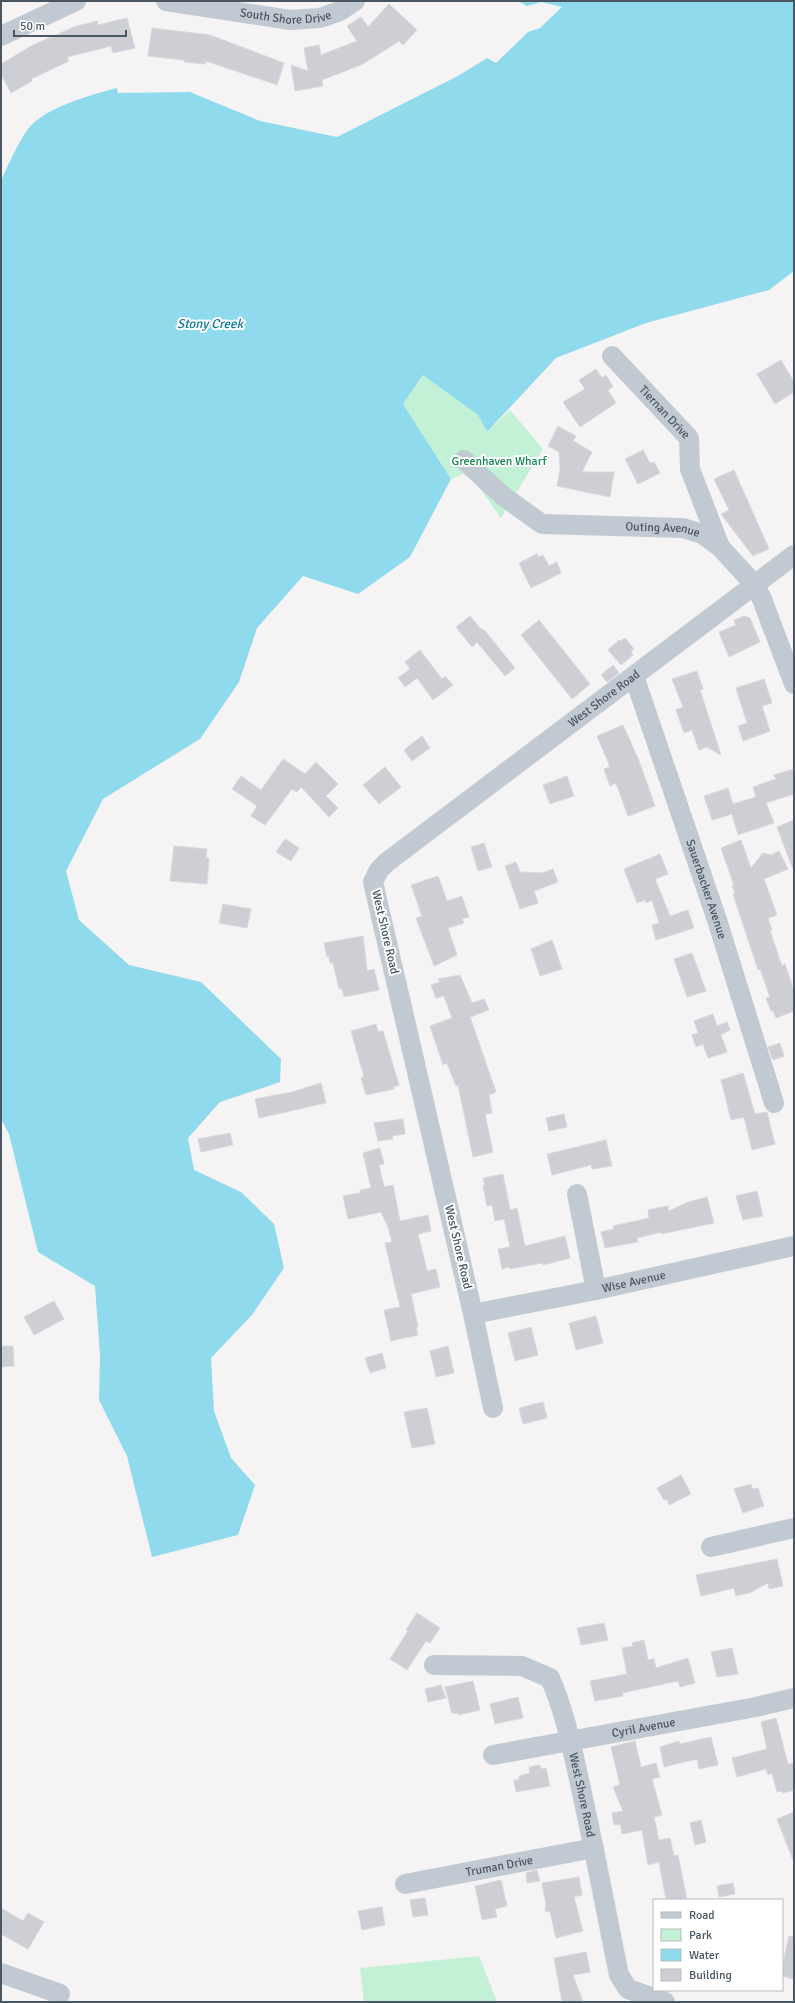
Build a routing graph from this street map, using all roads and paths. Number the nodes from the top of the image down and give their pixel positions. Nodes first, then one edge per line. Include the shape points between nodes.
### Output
1 (76, 1) edge
2 (166, 1) edge
3 (355, 1) edge
4 (1, 36) edge
5 (612, 356) dead end
6 (464, 460) dead end
7 (720, 547) junction
8 (794, 554) edge
9 (754, 584) junction
10 (634, 676) junction
11 (794, 684) edge
12 (774, 1103) dead end
13 (576, 1194) dead end
14 (794, 1246) edge
15 (596, 1290) junction
16 (473, 1314) junction
17 (493, 1408) dead end
18 (794, 1528) edge
19 (711, 1546) dead end
20 (434, 1665) dead end
21 (794, 1698) edge
22 (570, 1740) junction
23 (493, 1755) dead end
24 (594, 1848) junction
25 (405, 1884) dead end
26 (1, 1973) edge
27 (60, 1994) dead end
28 (665, 2002) edge

1 - 4 street
2 - 3 street, South Shore Drive via 298,20 320,18 340,11
5 - 7 street, Tiernan Drive via 689,438 690,469
6 - 7 street, Outing Avenue via 503,496 542,524 684,528 702,534
7 - 9 street, Outing Avenue
8 - 9 street, West Shore Road
9 - 10 street, West Shore Road
9 - 11 street, Outing Avenue
10 - 12 street, Sauerbacker Avenue via 717,920
10 - 16 street, West Shore Road via 387,862 373,882
13 - 15 street
14 - 15 street, Wise Avenue
15 - 16 street, Wise Avenue
16 - 17 street, West Shore Road
18 - 19 street
20 - 22 street, West Shore Road via 522,1666 550,1678 558,1695
21 - 22 street, Cyril Avenue
22 - 23 street, Cyril Avenue
22 - 24 street, West Shore Road
24 - 25 street, Truman Drive
24 - 28 street, West Shore Road via 619,1975 628,1989
26 - 27 street

